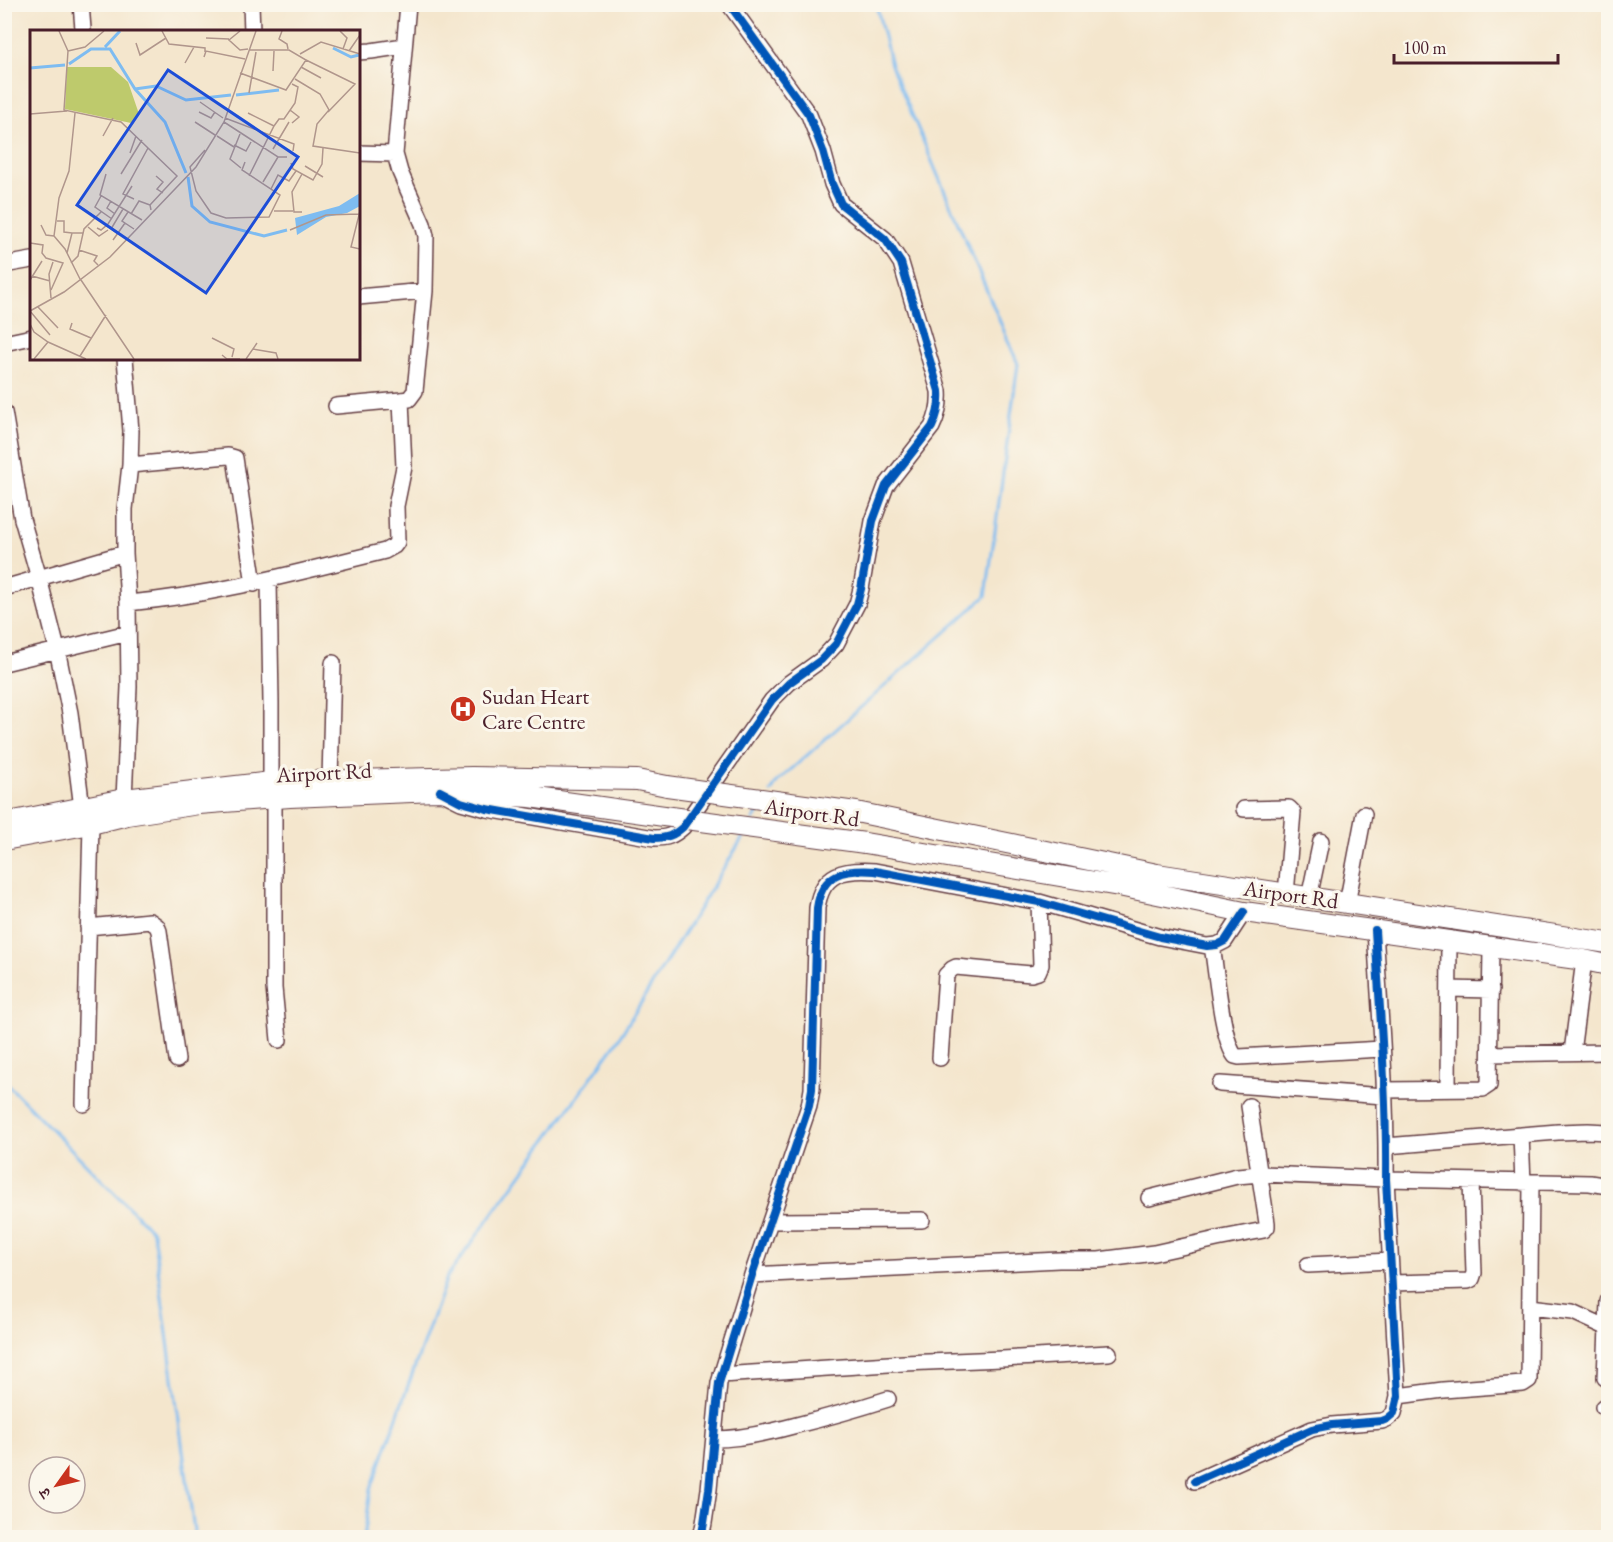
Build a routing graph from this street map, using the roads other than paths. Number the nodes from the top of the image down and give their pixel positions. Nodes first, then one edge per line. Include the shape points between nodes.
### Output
1 (81, 4) edge
2 (251, 4) edge
3 (408, 4) edge
4 (729, 4) edge
5 (83, 29) dead end
6 (252, 30) edge
7 (404, 46) junction
8 (360, 52) edge
9 (360, 153) edge
10 (395, 154) junction
11 (30, 260) edge
12 (4, 265) edge
13 (425, 291) junction
14 (360, 297) edge
15 (30, 338) edge
16 (4, 344) edge
17 (125, 360) edge
18 (401, 400) junction
19 (336, 406) dead end
20 (4, 412) edge
21 (130, 465) junction
22 (125, 553) junction
23 (39, 578) junction
24 (261, 582) junction
25 (4, 588) edge
26 (128, 603) junction
27 (128, 633) junction
28 (57, 649) junction
29 (4, 663) edge
30 (333, 663) dead end
31 (330, 780) junction
32 (272, 790) junction
33 (440, 791) junction
34 (124, 799) junction
35 (1244, 809) dead end
36 (1364, 814) dead end
37 (86, 816) junction
38 (4, 822) edge
39 (4, 840) edge
40 (1321, 841) dead end
41 (1286, 894) junction
42 (1309, 898) junction
43 (1039, 902) junction
44 (1347, 903) junction
45 (1244, 912) junction
46 (88, 927) junction
47 (1375, 930) junction
48 (1449, 941) junction
49 (1608, 943) edge
50 (1212, 946) junction
51 (1491, 947) junction
52 (1584, 960) junction
53 (1608, 965) edge
54 (1449, 989) junction
55 (1491, 990) junction
56 (279, 1040) dead end
57 (1382, 1049) junction
58 (1572, 1052) junction
59 (1608, 1052) edge
60 (1490, 1054) junction
61 (940, 1058) dead end
62 (177, 1060) dead end
63 (1220, 1084) dead end
64 (1448, 1089) junction
65 (1384, 1093) junction
66 (84, 1104) dead end
67 (1249, 1106) dead end
68 (1608, 1132) edge
69 (1521, 1135) junction
70 (1386, 1146) junction
71 (1260, 1174) junction
72 (1386, 1179) junction
73 (1471, 1181) junction
74 (1527, 1183) junction
75 (1608, 1186) edge
76 (1149, 1198) dead end
77 (922, 1220) dead end
78 (771, 1221) junction
79 (1390, 1261) junction
80 (1308, 1265) dead end
81 (752, 1275) junction
82 (1392, 1283) junction
83 (1608, 1301) edge
84 (1530, 1307) junction
85 (1607, 1328) edge
86 (1109, 1353) dead end
87 (721, 1375) junction
88 (1605, 1378) dead end
89 (1398, 1396) junction
90 (888, 1399) dead end
91 (714, 1439) junction
92 (1195, 1481) dead end
93 (701, 1538) edge

1 - 5 street
2 - 6 street
3 - 7 street
4 - 33 street via 809,115 841,204 885,239 901,263 939,391 936,418 886,486 873,521 861,589 836,644 772,700 675,835 654,838 476,807
7 - 8 street
7 - 10 street
9 - 10 street
10 - 13 street via 426,236
11 - 12 street
13 - 14 street
13 - 18 street via 415,391 409,399
15 - 16 street
17 - 21 street
18 - 19 street
18 - 24 street via 404,467 397,498 394,546 385,552
20 - 23 street via 19,504
21 - 22 street
21 - 24 street via 235,458
22 - 23 street
22 - 26 street
23 - 25 street
23 - 28 street
24 - 26 street
24 - 32 street via 271,703
26 - 27 street
27 - 28 street
27 - 34 street
28 - 29 street
28 - 37 street
30 - 31 street
31 - 32 main road
31 - 41 main road, bridge via 637,780 856,812 1156,874
32 - 33 main road, Airport Rd
32 - 34 main road
32 - 37 main road, Airport Rd via 127,815
32 - 56 street via 274,988
33 - 45 main road, Airport Rd, bridge via 530,797 865,843 1119,886
34 - 37 main road
35 - 41 street via 1289,808 1293,812
36 - 44 street
37 - 38 main road
37 - 39 main road, Airport Rd
37 - 46 street
40 - 42 street
41 - 42 main road
42 - 44 main road
43 - 50 street via 1160,937
43 - 61 street via 1038,972 956,967 946,975
43 - 78 street via 875,871 843,872 825,885 817,908 812,1089
44 - 49 main road
45 - 47 main road, Airport Rd
45 - 50 street via 1228,938
46 - 62 street via 150,921 157,926
46 - 66 street
47 - 48 main road, Airport Rd
47 - 57 street
48 - 51 main road, Airport Rd
48 - 54 street
50 - 57 street via 1226,1034 1234,1056
51 - 52 main road, Airport Rd
51 - 55 street
52 - 53 main road, Airport Rd
52 - 58 street
54 - 55 street
54 - 64 street
55 - 60 street
57 - 65 street
58 - 59 street
58 - 60 street
60 - 64 street via 1488,1087
63 - 65 street
64 - 65 street
65 - 70 street
67 - 71 street
68 - 69 street
69 - 70 street
69 - 74 street
70 - 72 street
71 - 72 street
71 - 76 street
71 - 81 street via 1266,1229 1170,1250 1099,1260
72 - 73 street
72 - 79 street
73 - 74 street
73 - 82 street via 1472,1279
74 - 75 street
74 - 84 street
77 - 78 street
78 - 81 street
79 - 80 street
79 - 82 street
81 - 87 street
82 - 89 street
83 - 85 street
84 - 85 street via 1581,1314
84 - 89 street via 1528,1382
85 - 88 street
86 - 87 street
87 - 91 street
89 - 92 street via 1394,1413 1387,1419 1312,1429
90 - 91 street via 760,1435
91 - 93 street

